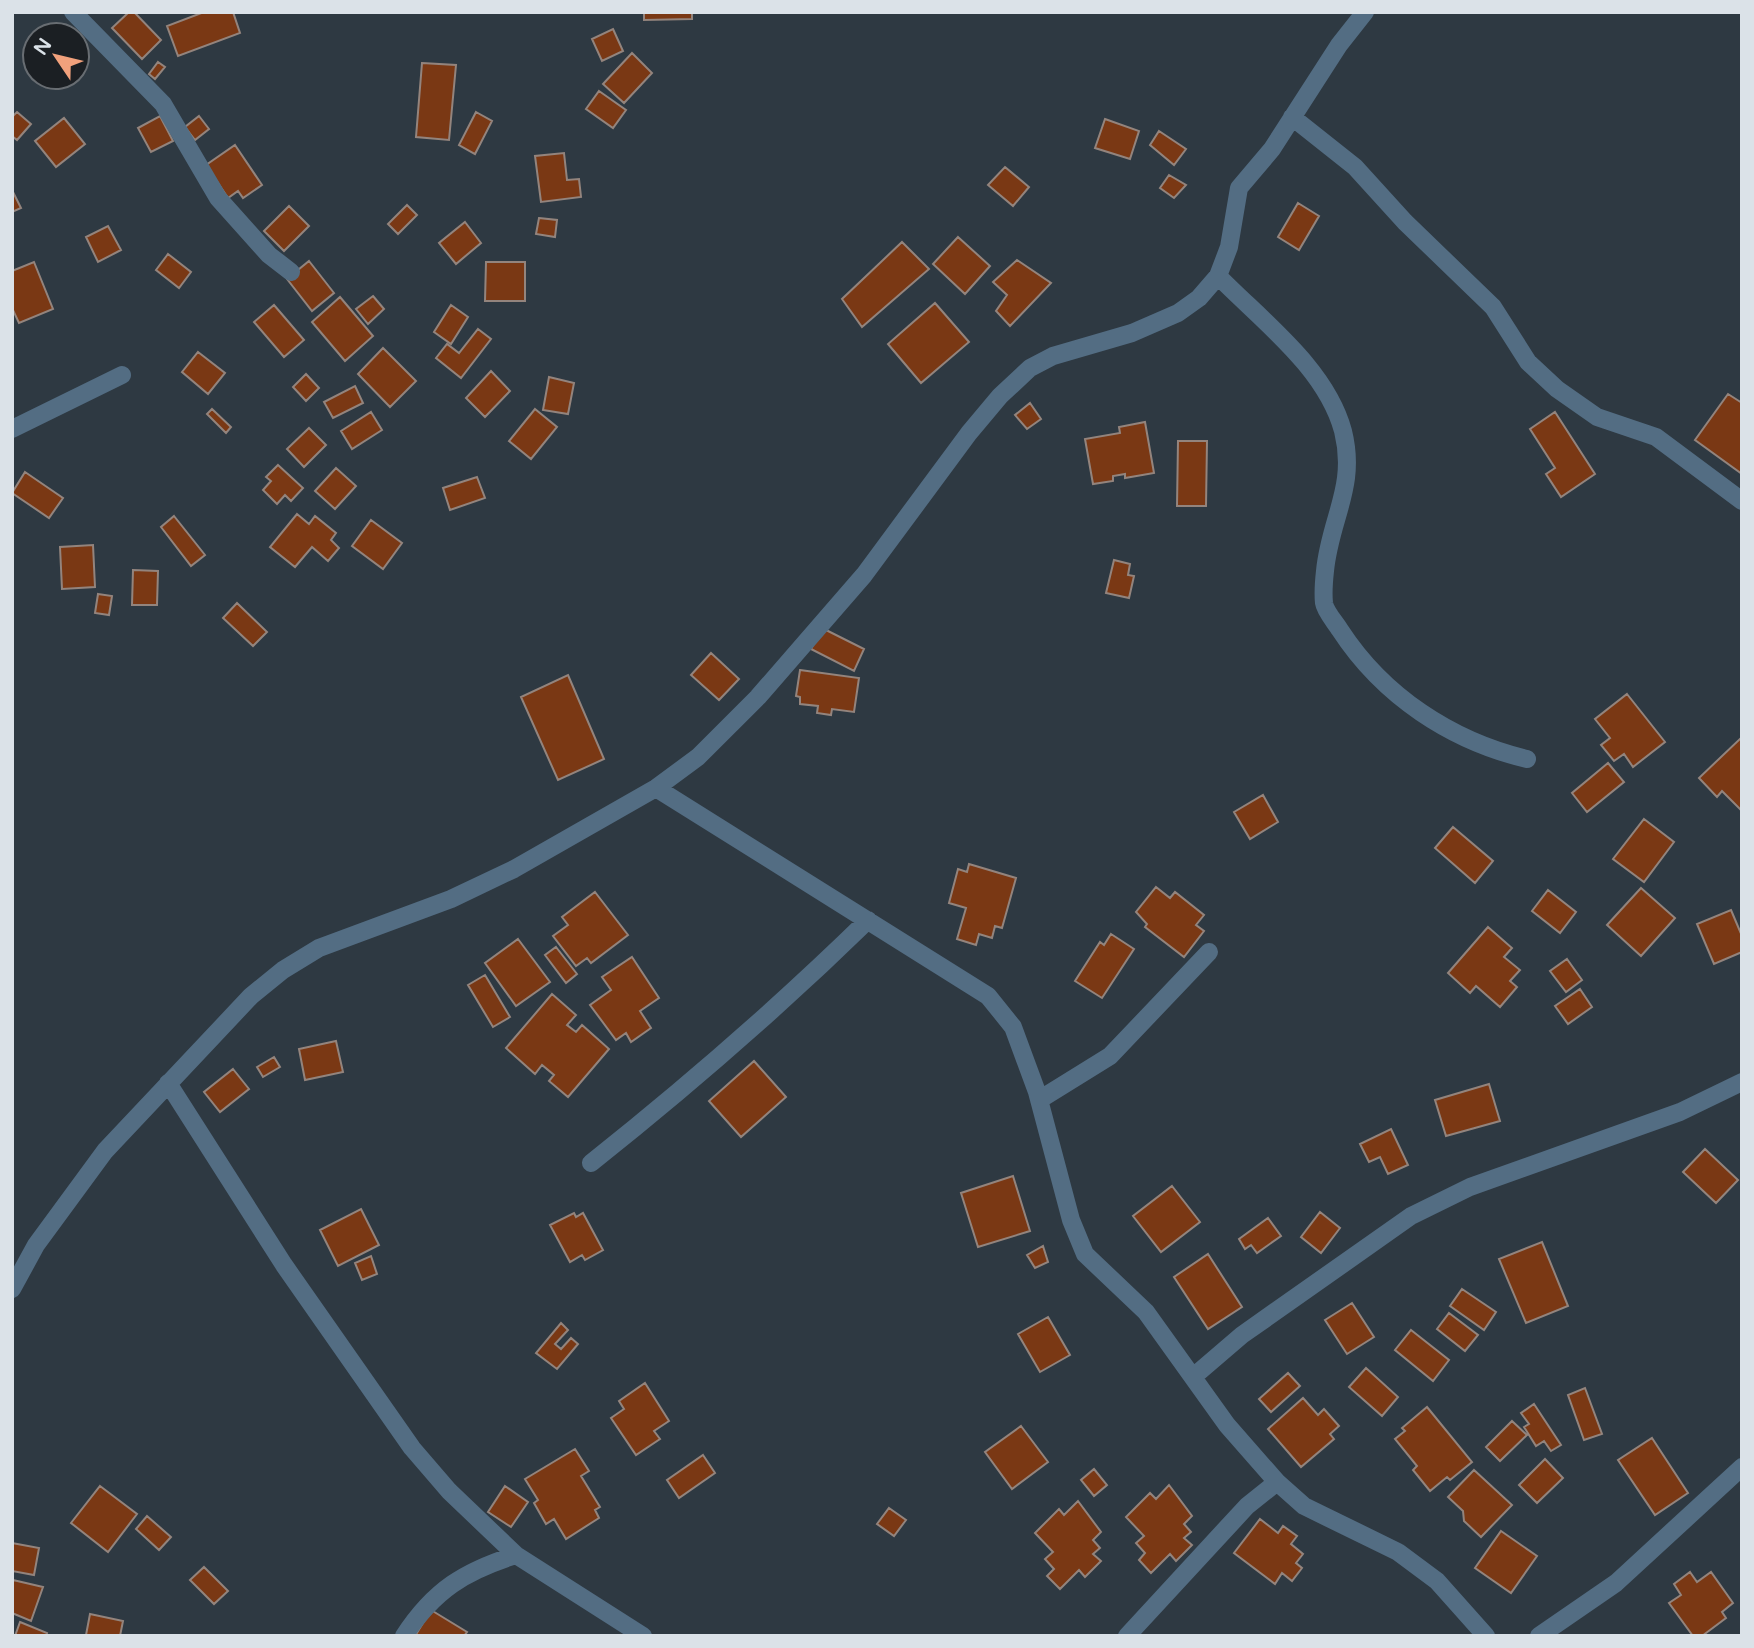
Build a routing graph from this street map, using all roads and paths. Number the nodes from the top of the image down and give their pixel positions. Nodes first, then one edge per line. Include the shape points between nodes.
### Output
1 (73, 12) edge
2 (1365, 12) edge
3 (1292, 117) junction
4 (291, 272) dead end
5 (1218, 276) junction
6 (122, 375) dead end
7 (12, 429) edge
8 (1742, 501) edge
9 (1527, 759) dead end
10 (656, 788) junction
11 (868, 920) junction
12 (1209, 952) dead end
13 (1742, 1082) edge
14 (168, 1083) junction
15 (1039, 1100) junction
16 (591, 1163) dead end
17 (12, 1289) edge
18 (1193, 1377) junction
19 (1742, 1467) edge
20 (1277, 1482) junction
21 (516, 1555) junction
22 (404, 1636) edge
23 (643, 1636) edge
24 (1127, 1636) edge
25 (1486, 1636) edge
26 (1539, 1636) edge

1 - 4 street via 163,104 218,198 269,255
2 - 3 street
3 - 5 street via 1239,188 1229,247
3 - 8 street via 1354,167 1493,307 1528,362 1556,389 1597,417 1656,436
5 - 9 street via 1322,385 1342,429 1349,463 1325,570 1324,605 1348,642 1397,695 1441,726
5 - 10 street via 1178,313 1030,368 969,433 864,575 758,697 698,757
6 - 7 street
10 - 11 street
10 - 14 street via 452,899 319,948 251,996
11 - 15 street via 988,996 1013,1027
11 - 16 street via 690,1084
12 - 15 street via 1110,1056
13 - 18 street via 1680,1112 1470,1187 1411,1216 1242,1335
14 - 17 street via 105,1151 36,1245
14 - 21 street via 284,1265 412,1448
15 - 18 street via 1077,1240 1095,1265 1146,1312
18 - 20 street
19 - 26 street via 1616,1583
20 - 24 street via 1247,1506
20 - 25 street via 1304,1506 1398,1552 1437,1581
21 - 22 street via 469,1573 435,1594
21 - 23 street

